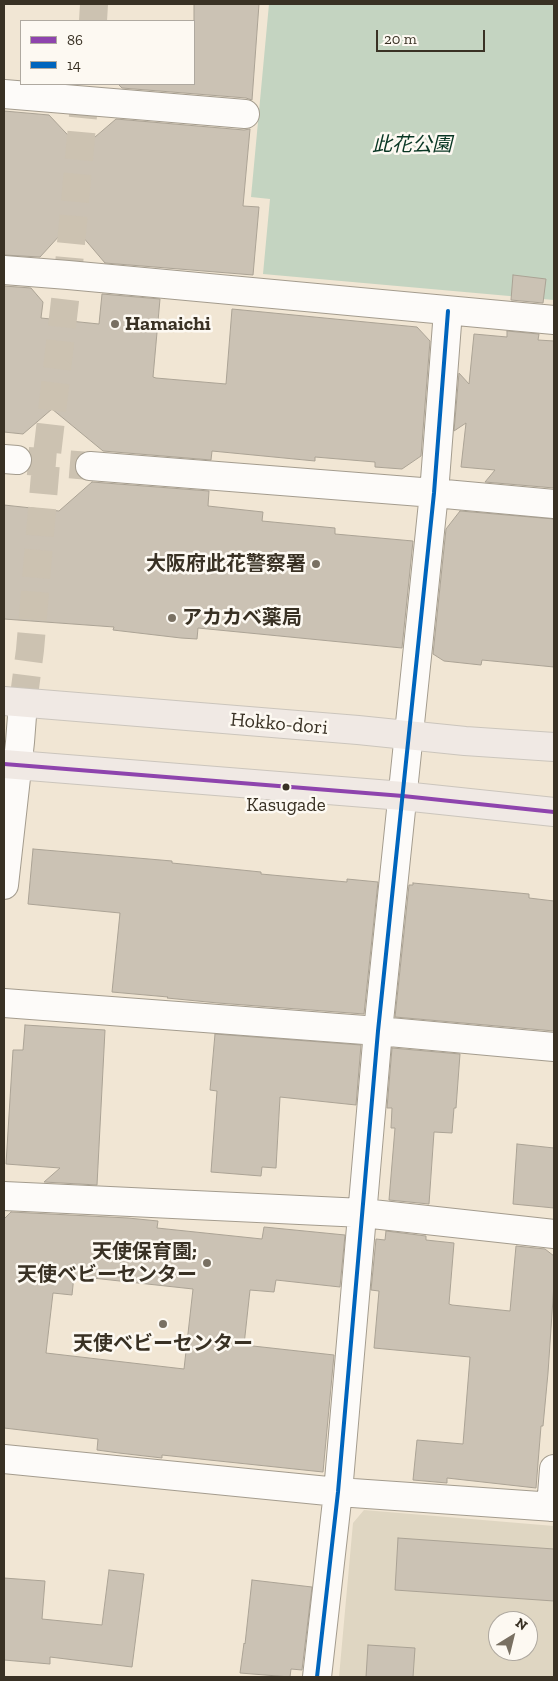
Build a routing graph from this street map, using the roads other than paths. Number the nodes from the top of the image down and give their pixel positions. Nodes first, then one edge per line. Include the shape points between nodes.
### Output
1 (4, 94) edge
2 (245, 114) dead end
3 (4, 270) edge
4 (448, 312) junction
5 (554, 320) edge
6 (90, 466) tunnel mouth
7 (434, 493) junction
8 (554, 504) edge
9 (13, 702) edge
10 (409, 735) junction
11 (554, 747) edge
12 (10, 765) edge
13 (403, 796) junction
14 (554, 812) edge
15 (4, 885) edge
16 (4, 1003) edge
17 (378, 1031) junction
18 (554, 1047) edge
19 (4, 1196) edge
20 (363, 1213) junction
21 (554, 1234) edge
22 (4, 1459) edge
23 (554, 1469) edge
24 (338, 1492) junction
25 (552, 1507) edge
26 (317, 1677) edge

1 - 2 street
3 - 4 street
4 - 5 street
4 - 7 street
6 - 7 street
7 - 8 street
7 - 10 street
9 - 10 main road, Hokko-dori
9 - 12 street
10 - 11 main road, Hokko-dori
10 - 13 street
12 - 13 main road
12 - 15 street
13 - 14 main road
13 - 17 street
16 - 17 street
17 - 18 street
17 - 20 street
19 - 20 street
20 - 21 street
20 - 24 street
22 - 24 street
23 - 25 street
24 - 25 street
24 - 26 street

